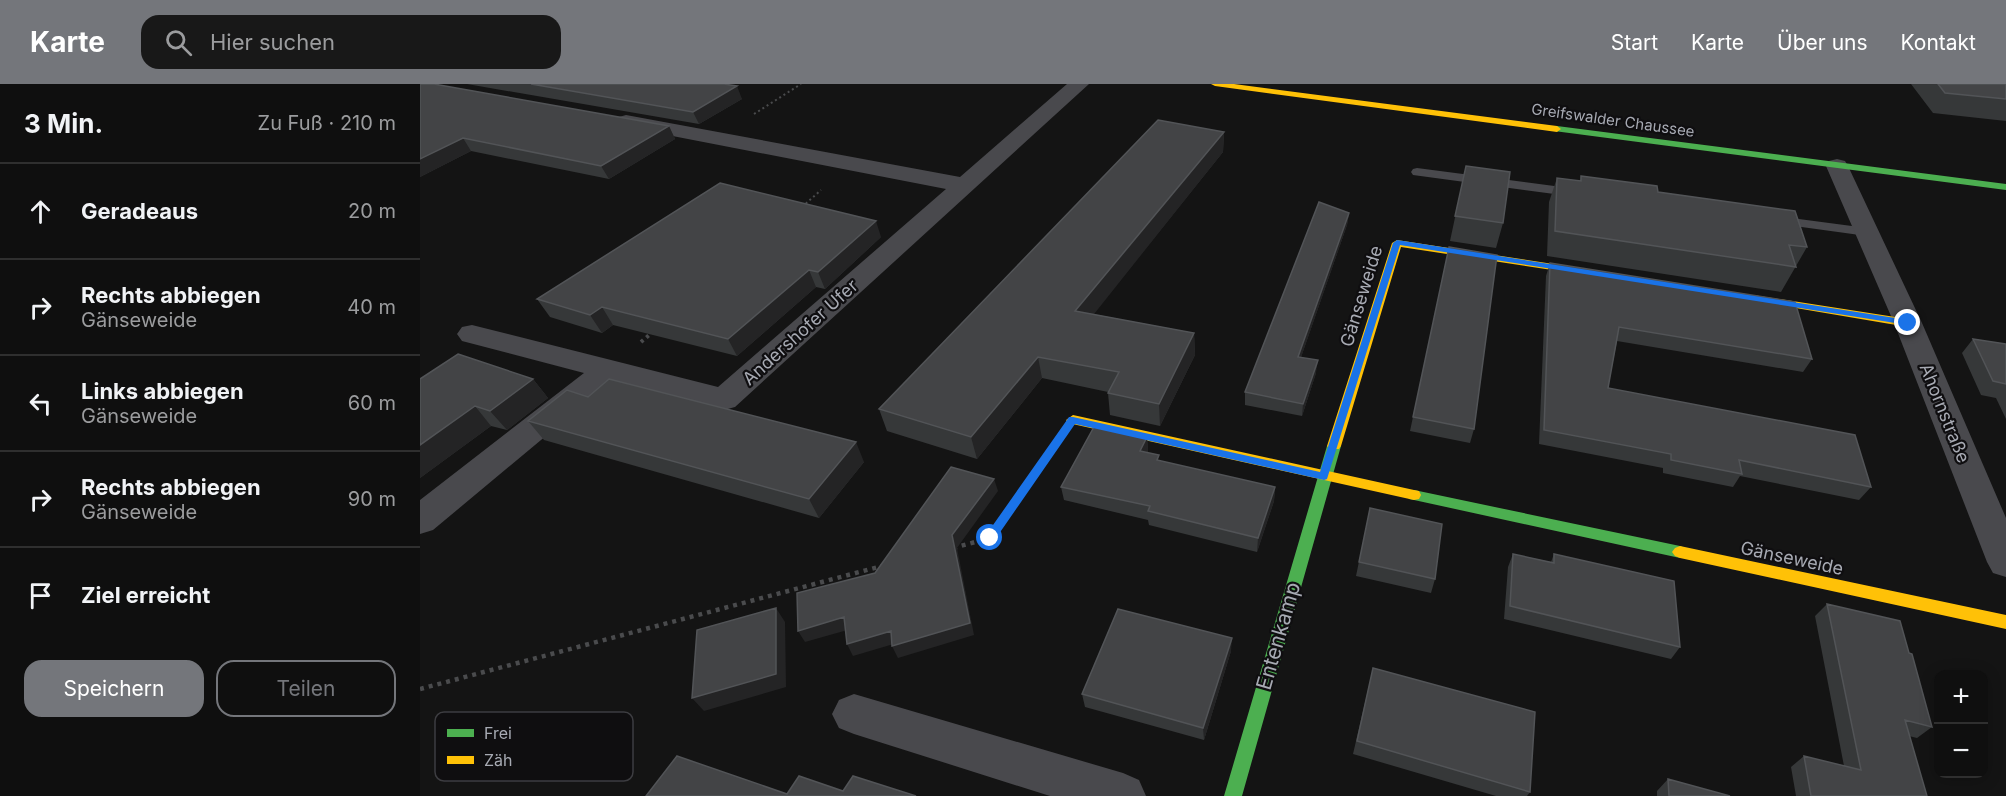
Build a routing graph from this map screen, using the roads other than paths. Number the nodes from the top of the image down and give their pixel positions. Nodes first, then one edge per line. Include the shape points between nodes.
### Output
1 (1079, 84) edge
2 (1215, 84) edge
3 (1279, 88) edge
4 (603, 117) edge
5 (1837, 166) junction
6 (1418, 172) dead end
7 (964, 185) junction
8 (2006, 187) edge
9 (1595, 195) edge
10 (1761, 218) edge
11 (1867, 232) junction
12 (1606, 275) edge
13 (1734, 295) edge
14 (1908, 323) junction
15 (472, 334) dead end
16 (608, 369) junction
17 (1073, 420) road end
18 (1324, 476) junction
19 (420, 520) edge
20 (2006, 562) edge
21 (2006, 622) edge
22 (854, 714) dead end
23 (1123, 796) edge
24 (1233, 796) edge

1 - 7 street, Andershofer Ufer
2 - 3 street, Greifswalder Chaussee
3 - 5 street, Greifswalder Chaussee
4 - 7 street
5 - 8 street, Greifswalder Chaussee
5 - 11 street, Ahornstraße
6 - 9 lane
7 - 16 street, Andershofer Ufer via 724,399
10 - 11 lane
11 - 14 street, Ahornstraße
12 - 18 street, Gänseweide via 1397,243
13 - 14 street
14 - 20 street, Ahornstraße
15 - 16 street, Andershofer Ufer
16 - 19 street
17 - 18 street, Gänseweide
18 - 21 street, Gänseweide
18 - 24 street, Entenkamp
22 - 23 street

